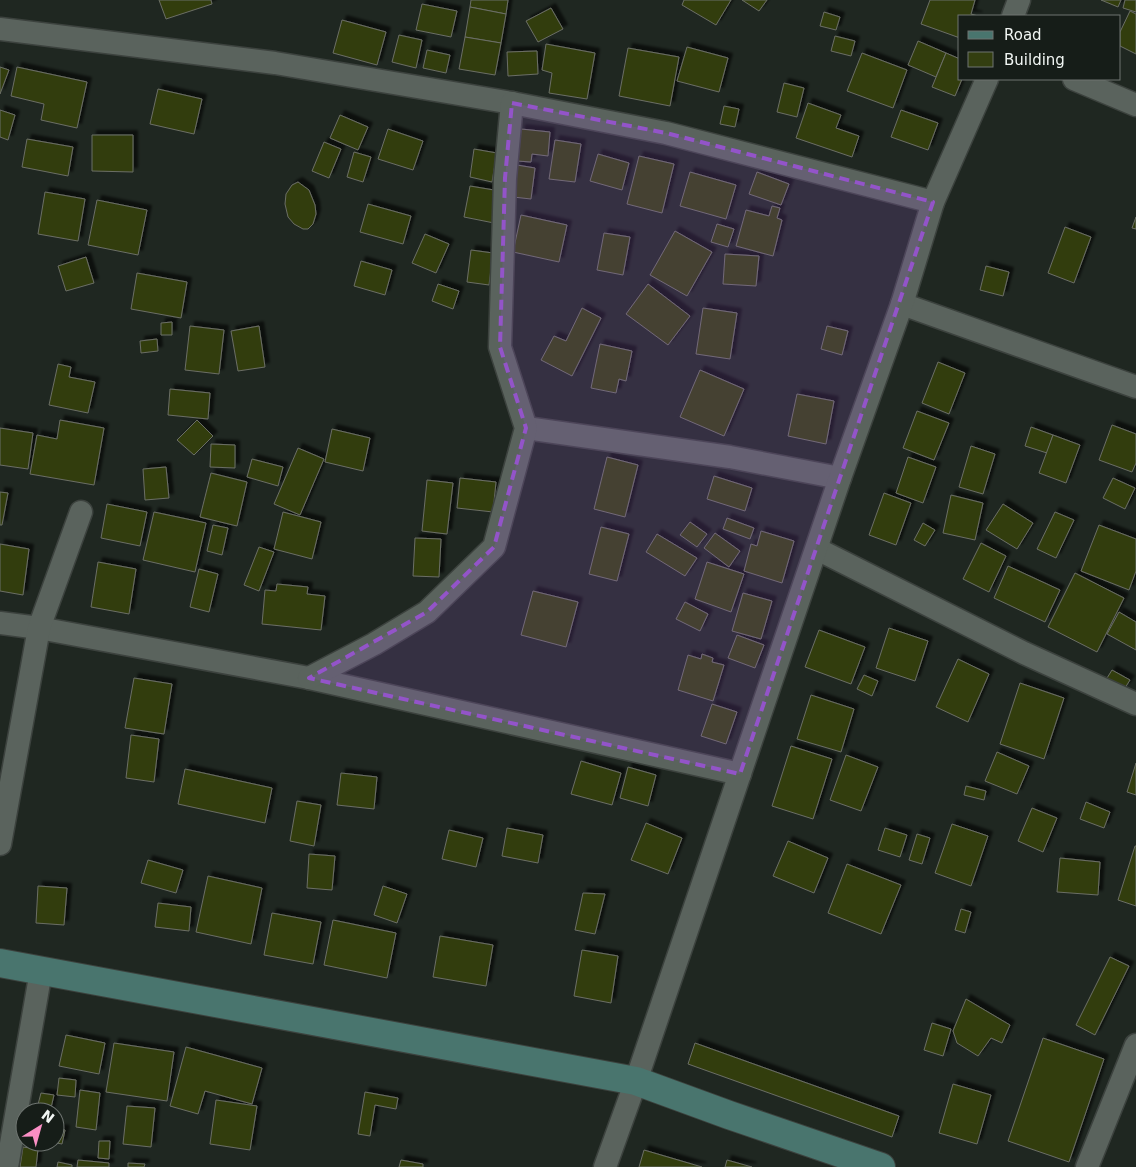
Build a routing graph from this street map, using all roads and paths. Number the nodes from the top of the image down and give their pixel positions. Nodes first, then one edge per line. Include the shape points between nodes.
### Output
1 (1019, 0) edge
2 (1013, 15) edge
3 (0, 29) edge
4 (988, 80) edge
5 (1076, 80) edge
6 (512, 104) junction
7 (1136, 105) edge
8 (933, 202) junction
9 (902, 304) junction
10 (1136, 387) edge
11 (526, 428) junction
12 (840, 478) junction
13 (81, 512) dead end
14 (817, 549) junction
15 (0, 623) edge
16 (39, 628) junction
17 (309, 678) junction
18 (1136, 704) edge
19 (740, 774) junction
20 (0, 844) edge
21 (0, 963) edge
22 (41, 971) junction
23 (1136, 1045) edge
24 (636, 1080) junction
25 (7, 1167) edge
26 (605, 1167) edge
27 (881, 1167) edge
28 (1087, 1167) edge

1 - 2 street
3 - 6 street via 275,63
4 - 8 street
5 - 7 street
6 - 8 street via 666,133
6 - 11 street via 505,178 500,347
8 - 9 street
9 - 10 street
9 - 12 street
11 - 12 street via 730,457
11 - 17 street via 494,547 427,612
12 - 14 street
13 - 16 street
14 - 18 street via 1024,654
14 - 19 street
15 - 16 street
16 - 17 street
16 - 20 street
17 - 19 street
19 - 24 street
21 - 22 street
22 - 24 street
22 - 25 street
23 - 28 street
24 - 26 street
24 - 27 street

